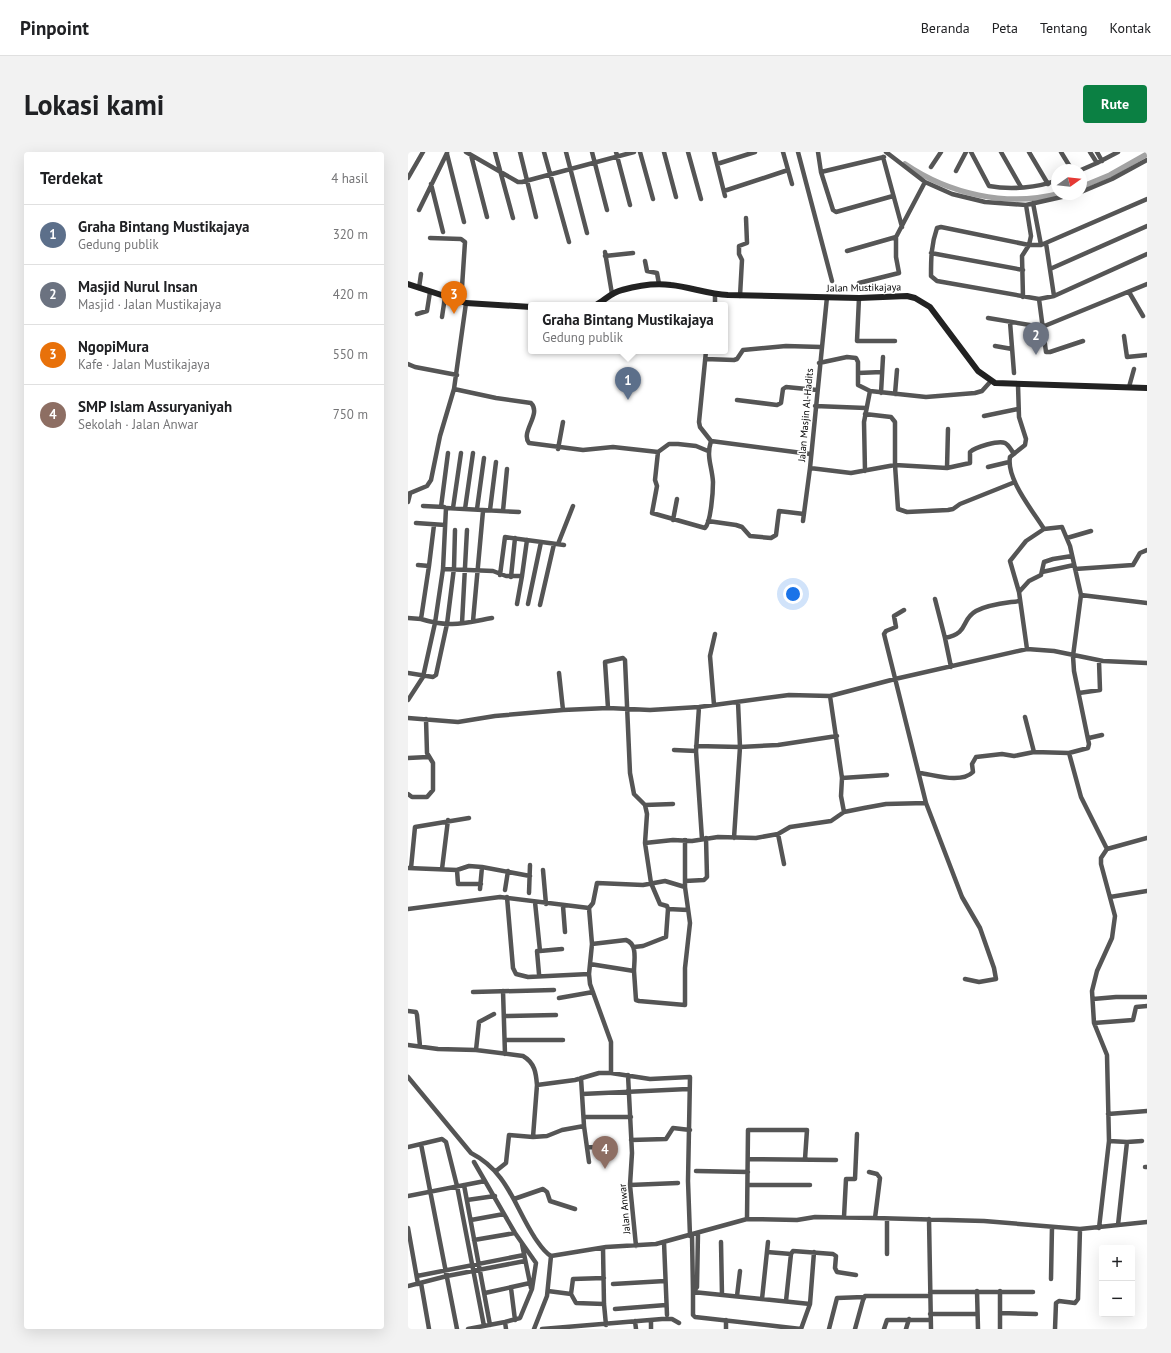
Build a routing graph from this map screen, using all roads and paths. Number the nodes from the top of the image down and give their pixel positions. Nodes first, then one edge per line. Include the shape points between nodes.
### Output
1 (423, 152) edge
2 (466, 152) edge
3 (495, 152) edge
4 (520, 152) edge
5 (544, 152) edge
6 (566, 152) edge
7 (592, 152) edge
8 (634, 152) edge
9 (640, 152) edge
10 (664, 152) edge
11 (688, 152) edge
12 (714, 152) edge
13 (755, 152) edge
14 (783, 152) edge
15 (798, 152) edge
16 (818, 152) edge
17 (940, 152) edge
18 (966, 152) edge
19 (971, 152) edge
20 (1001, 152) edge
21 (1029, 152) edge
22 (1061, 152) edge
23 (1090, 152) edge
24 (1097, 152) edge
25 (1118, 152) edge
26 (448, 153) edge
27 (471, 154) edge
28 (616, 154) edge
29 (888, 154) edge
30 (882, 157) junction
31 (1147, 160) edge
32 (1102, 161) junction
33 (595, 162) junction
34 (1097, 163) junction
35 (717, 164) junction
36 (1068, 164) edge
37 (931, 167) dead end
38 (1087, 167) edge
39 (570, 169) junction
40 (788, 170) junction
41 (956, 171) dead end
42 (500, 172) junction
43 (821, 172) junction
44 (550, 175) junction
45 (408, 178) edge
46 (527, 181) junction
47 (925, 182) junction
48 (1051, 183) edge
49 (431, 184) junction
50 (792, 184) dead end
51 (1048, 184) junction
52 (1021, 187) junction
53 (1087, 189) edge
54 (893, 196) junction
55 (676, 197) dead end
56 (701, 198) dead end
57 (653, 199) dead end
58 (1147, 199) edge
59 (1051, 200) edge
60 (1033, 204) junction
61 (630, 205) dead end
62 (1026, 205) junction
63 (420, 210) dead end
64 (607, 210) dead end
65 (487, 217) dead end
66 (536, 217) dead end
67 (513, 218) dead end
68 (746, 218) dead end
69 (464, 222) dead end
70 (1147, 226) edge
71 (902, 227) junction
72 (443, 232) dead end
73 (588, 233) dead end
74 (896, 237) junction
75 (430, 238) dead end
76 (569, 242) dead end
77 (1046, 243) junction
78 (1029, 245) junction
79 (1041, 245) junction
80 (847, 251) dead end
81 (633, 253) dead end
82 (930, 253) junction
83 (1147, 254) edge
84 (644, 261) dead end
85 (1050, 269) junction
86 (1022, 270) junction
87 (421, 274) dead end
88 (832, 281) dead end
89 (859, 283) dead end
90 (408, 284) edge
91 (659, 284) junction
92 (1147, 284) edge
93 (419, 288) junction
94 (430, 292) junction
95 (1129, 292) junction
96 (612, 294) junction
97 (716, 295) junction
98 (740, 296) junction
99 (1054, 296) junction
100 (445, 297) junction
101 (827, 297) junction
102 (1023, 297) junction
103 (859, 298) junction
104 (1039, 300) junction
105 (601, 302) edge
106 (715, 302) edge
107 (463, 303) junction
108 (528, 307) edge
109 (417, 314) dead end
110 (1143, 316) dead end
111 (442, 317) dead end
112 (988, 318) dead end
113 (1010, 322) junction
114 (1042, 327) junction
115 (1124, 336) dead end
116 (895, 341) dead end
117 (1083, 341) dead end
118 (995, 346) dead end
119 (821, 347) junction
120 (1012, 349) junction
121 (706, 354) edge
122 (1147, 355) edge
123 (883, 357) dead end
124 (705, 359) junction
125 (819, 362) junction
126 (408, 364) edge
127 (1134, 369) dead end
128 (897, 370) dead end
129 (882, 372) junction
130 (858, 373) junction
131 (1014, 373) dead end
132 (457, 375) junction
133 (991, 381) junction
134 (1018, 385) junction
135 (1129, 387) junction
136 (1147, 388) edge
137 (454, 389) junction
138 (816, 390) junction
139 (870, 392) junction
140 (881, 392) junction
141 (895, 394) junction
142 (737, 400) dead end
143 (815, 406) junction
144 (1018, 409) junction
145 (865, 411) junction
146 (984, 416) dead end
147 (563, 422) dead end
148 (948, 430) dead end
149 (711, 441) junction
150 (558, 448) junction
151 (708, 451) junction
152 (658, 452) junction
153 (448, 453) dead end
154 (461, 453) dead end
155 (473, 453) dead end
156 (810, 454) junction
157 (1014, 454) junction
158 (484, 458) dead end
159 (496, 462) dead end
160 (1009, 462) junction
161 (895, 465) junction
162 (988, 467) dead end
163 (810, 468) junction
164 (947, 468) junction
165 (507, 469) dead end
166 (865, 471) junction
167 (1015, 482) junction
168 (409, 494) edge
169 (677, 499) dead end
170 (408, 502) edge
171 (423, 506) dead end
172 (573, 506) dead end
173 (444, 507) junction
174 (453, 508) junction
175 (465, 509) junction
176 (477, 509) junction
177 (490, 510) junction
178 (483, 511) junction
179 (503, 512) junction
180 (519, 512) dead end
181 (804, 514) junction
182 (673, 520) junction
183 (803, 520) dead end
184 (708, 521) junction
185 (416, 523) dead end
186 (434, 525) junction
187 (445, 526) junction
188 (1044, 529) junction
189 (455, 530) dead end
190 (467, 530) dead end
191 (1091, 531) dead end
192 (515, 538) junction
193 (1066, 538) junction
194 (527, 540) junction
195 (541, 542) junction
196 (556, 544) junction
197 (564, 545) dead end
198 (1147, 550) edge
199 (1072, 556) junction
200 (418, 565) dead end
201 (429, 566) junction
202 (1075, 567) junction
203 (454, 568) junction
204 (443, 569) junction
205 (466, 569) junction
206 (478, 570) junction
207 (1042, 572) junction
208 (500, 574) junction
209 (522, 576) junction
210 (511, 577) junction
211 (1018, 592) junction
212 (1081, 595) junction
213 (935, 599) dead end
214 (1019, 600) junction
215 (1147, 603) edge
216 (517, 604) dead end
217 (528, 604) dead end
218 (540, 605) dead end
219 (904, 610) dead end
220 (409, 618) edge
221 (492, 618) dead end
222 (421, 619) junction
223 (473, 621) junction
224 (435, 623) junction
225 (462, 623) junction
226 (447, 624) junction
227 (408, 625) edge
228 (715, 634) dead end
229 (945, 638) junction
230 (1027, 649) junction
231 (1073, 656) junction
232 (1099, 661) junction
233 (1147, 663) edge
234 (951, 667) junction
235 (558, 673) dead end
236 (408, 674) edge
237 (424, 676) junction
238 (895, 679) junction
239 (1079, 693) junction
240 (830, 696) junction
241 (408, 700) edge
242 (738, 702) junction
243 (714, 705) junction
244 (699, 707) junction
245 (608, 708) junction
246 (627, 709) junction
247 (563, 710) junction
248 (1026, 717) dead end
249 (408, 718) edge
250 (426, 719) junction
251 (1102, 735) dead end
252 (837, 736) junction
253 (1089, 738) junction
254 (740, 747) junction
255 (696, 749) junction
256 (674, 750) dead end
257 (1034, 752) junction
258 (1068, 753) junction
259 (428, 757) junction
260 (408, 758) edge
261 (920, 772) junction
262 (886, 774) dead end
263 (842, 778) junction
264 (408, 794) edge
265 (926, 803) junction
266 (672, 804) dead end
267 (645, 805) junction
268 (844, 812) junction
269 (469, 818) dead end
270 (448, 820) junction
271 (778, 834) junction
272 (734, 838) junction
273 (1147, 838) edge
274 (704, 839) junction
275 (685, 840) junction
276 (645, 843) junction
277 (1107, 849) junction
278 (784, 864) dead end
279 (530, 865) dead end
280 (482, 867) junction
281 (409, 868) edge
282 (442, 869) junction
283 (457, 870) junction
284 (543, 870) dead end
285 (508, 872) junction
286 (530, 876) junction
287 (685, 881) junction
288 (651, 883) junction
289 (685, 887) junction
290 (505, 890) dead end
291 (1147, 891) edge
292 (529, 893) dead end
293 (1110, 897) junction
294 (507, 898) junction
295 (535, 902) junction
296 (546, 904) junction
297 (563, 906) junction
298 (589, 908) junction
299 (408, 909) edge
300 (668, 909) junction
301 (688, 910) junction
302 (565, 932) dead end
303 (592, 944) junction
304 (634, 947) junction
305 (562, 949) dead end
306 (540, 951) junction
307 (590, 964) junction
308 (634, 971) junction
309 (539, 974) dead end
310 (589, 974) junction
311 (965, 979) dead end
312 (554, 990) dead end
313 (503, 991) junction
314 (473, 992) dead end
315 (593, 992) junction
316 (1146, 997) dead end
317 (559, 998) dead end
318 (1093, 999) junction
319 (1147, 1006) edge
320 (408, 1011) edge
321 (494, 1014) dead end
322 (556, 1015) dead end
323 (504, 1016) junction
324 (1094, 1023) junction
325 (505, 1040) junction
326 (563, 1040) dead end
327 (408, 1045) edge
328 (420, 1046) junction
329 (476, 1050) junction
330 (505, 1054) junction
331 (611, 1073) junction
332 (628, 1075) junction
333 (408, 1077) edge
334 (581, 1078) junction
335 (537, 1086) junction
336 (688, 1089) junction
337 (630, 1093) junction
338 (582, 1094) junction
339 (1147, 1111) edge
340 (1108, 1114) junction
341 (585, 1117) junction
342 (631, 1117) junction
343 (584, 1126) junction
344 (690, 1130) junction
345 (857, 1134) dead end
346 (533, 1137) junction
347 (631, 1140) junction
348 (1109, 1141) junction
349 (1142, 1141) dead end
350 (1127, 1142) junction
351 (421, 1144) junction
352 (408, 1147) edge
353 (588, 1147) junction
354 (606, 1148) dead end
355 (748, 1159) junction
356 (805, 1159) junction
357 (836, 1160) dead end
358 (474, 1162) dead end
359 (589, 1162) dead end
360 (496, 1171) junction
361 (696, 1171) dead end
362 (748, 1172) junction
363 (869, 1172) dead end
364 (485, 1181) junction
365 (678, 1183) dead end
366 (464, 1185) junction
367 (630, 1185) junction
368 (748, 1185) junction
369 (810, 1185) dead end
370 (457, 1186) junction
371 (430, 1191) junction
372 (408, 1196) edge
373 (495, 1196) junction
374 (514, 1199) junction
375 (467, 1200) junction
376 (574, 1209) dead end
377 (504, 1214) junction
378 (844, 1217) junction
379 (875, 1218) junction
380 (747, 1219) junction
381 (887, 1219) junction
382 (929, 1219) junction
383 (470, 1220) junction
384 (1147, 1222) edge
385 (1118, 1225) junction
386 (1052, 1227) junction
387 (1099, 1228) junction
388 (1080, 1229) junction
389 (408, 1232) edge
390 (515, 1233) junction
391 (698, 1233) junction
392 (691, 1236) junction
393 (474, 1240) junction
394 (522, 1242) junction
395 (664, 1242) junction
396 (721, 1242) dead end
397 (768, 1242) dead end
398 (636, 1246) junction
399 (602, 1248) junction
400 (767, 1252) junction
401 (814, 1252) junction
402 (791, 1254) junction
403 (887, 1254) dead end
404 (524, 1255) junction
405 (551, 1256) junction
406 (410, 1258) edge
407 (525, 1261) junction
408 (479, 1264) junction
409 (473, 1265) junction
410 (446, 1270) junction
411 (480, 1270) junction
412 (474, 1271) junction
413 (740, 1271) dead end
414 (856, 1275) dead end
415 (416, 1276) junction
416 (447, 1276) junction
417 (604, 1278) junction
418 (1051, 1279) dead end
419 (665, 1281) junction
420 (420, 1283) junction
421 (530, 1283) junction
422 (613, 1284) dead end
423 (408, 1286) edge
424 (511, 1288) junction
425 (532, 1289) junction
426 (548, 1291) junction
427 (977, 1291) junction
428 (1000, 1291) junction
429 (693, 1292) junction
430 (1033, 1292) dead end
431 (485, 1293) junction
432 (571, 1294) junction
433 (930, 1294) junction
434 (722, 1295) junction
435 (737, 1296) junction
436 (864, 1297) junction
437 (762, 1299) junction
438 (786, 1301) junction
439 (604, 1304) junction
440 (810, 1304) junction
441 (666, 1305) junction
442 (615, 1309) dead end
443 (1000, 1313) junction
444 (930, 1314) junction
445 (977, 1314) junction
446 (1036, 1314) dead end
447 (667, 1315) dead end
448 (909, 1319) junction
449 (515, 1320) junction
450 (651, 1320) junction
451 (726, 1320) junction
452 (930, 1320) junction
453 (505, 1322) junction
454 (636, 1322) junction
455 (679, 1323) dead end
456 (490, 1325) junction
457 (606, 1325) junction
458 (484, 1326) junction
459 (585, 1328) edge
460 (429, 1329) edge
461 (457, 1329) edge
462 (468, 1329) edge
463 (506, 1329) edge
464 (534, 1329) edge
465 (542, 1329) edge
466 (636, 1329) edge
467 (651, 1329) edge
468 (726, 1329) edge
469 (801, 1329) edge
470 (829, 1329) edge
471 (855, 1329) edge
472 (884, 1329) edge
473 (906, 1329) edge
474 (931, 1329) edge
475 (978, 1329) edge
476 (1000, 1329) edge
477 (1055, 1329) edge

1 - 45 street
2 - 27 street
3 - 42 street
4 - 46 street
5 - 44 street
6 - 39 street
7 - 33 street
8 - 28 street
9 - 57 street
10 - 55 street
11 - 56 street
12 - 35 street
13 - 35 street
14 - 40 street
15 - 88 street
16 - 43 street
17 - 37 street
18 - 41 street
19 - 52 street via 989,186
20 - 52 street
21 - 51 street
22 - 36 street
23 - 34 street
24 - 32 street
25 - 32 street
26 - 49 street
26 - 69 street
27 - 42 street
27 - 65 street
28 - 33 street
28 - 61 street
29 - 30 street
29 - 47 street
30 - 43 street
30 - 54 street
31 - 53 street
32 - 34 street
33 - 39 street
33 - 64 street
34 - 38 street
35 - 40 street via 725,193
39 - 44 street
39 - 73 street
40 - 50 street
42 - 46 street via 518,182
42 - 67 street
43 - 54 street via 833,210 836,212
44 - 46 street
44 - 76 street
46 - 66 street
47 - 62 street via 952,194 985,202
47 - 71 street
48 - 51 street
49 - 63 street
49 - 72 street
51 - 52 street
54 - 71 street
58 - 77 street
59 - 60 street
60 - 62 street
60 - 79 street
62 - 78 street
68 - 98 street via 747,243 739,246 742,260
70 - 85 street
71 - 74 street
74 - 80 street
74 - 89 street via 899,273
75 - 107 street via 461,239 465,242
77 - 79 street
77 - 85 street
78 - 79 street
78 - 82 street via 941,227 937,228
78 - 86 street via 1023,252
81 - 96 street via 605,254
82 - 86 street
82 - 102 street via 931,276 937,281
83 - 99 street
84 - 91 street via 647,271 657,273
85 - 99 street
86 - 102 street
87 - 93 street
90 - 93 main road
91 - 96 main road, Jalan Mustikajaya
91 - 97 main road, Jalan Mustikajaya
92 - 95 street
93 - 94 main road
94 - 100 main road
94 - 109 street via 427,311
95 - 110 street
95 - 114 street
96 - 105 main road, Jalan Mustikajaya
97 - 98 main road, Jalan Mustikajaya
97 - 106 street
98 - 101 main road, Jalan Mustikajaya
99 - 104 street
100 - 107 main road
100 - 111 street
101 - 103 main road, Jalan Mustikajaya
101 - 119 street, Jalan Masjin Al-Hadits
102 - 104 street
103 - 116 street via 857,341
103 - 133 main road, Jalan Mustikajaya via 907,296 926,304 978,371
104 - 114 street
107 - 108 main road
107 - 132 street
112 - 113 street
113 - 114 street
113 - 120 street
114 - 117 street via 1045,350 1048,352
115 - 122 street via 1127,357
118 - 120 street
119 - 124 street via 786,346 743,350 736,360
119 - 125 street, Jalan Masjin Al-Hadits
120 - 131 street
121 - 124 street
123 - 129 street
124 - 149 street via 699,422
125 - 130 street via 856,358
125 - 138 street, Jalan Masjin Al-Hadits
126 - 132 street via 415,368
127 - 135 street
128 - 141 street
129 - 130 street
129 - 140 street
130 - 139 street via 858,385
132 - 137 street
133 - 134 main road, Jalan Mustikajaya
133 - 141 street via 982,391 975,393 926,397
134 - 135 main road, Jalan Mustikajaya
134 - 144 street
135 - 136 main road, Jalan Mustikajaya
137 - 150 street via 531,403 534,411 527,441 529,444
137 - 168 street via 440,436 431,480 427,486
138 - 142 street via 786,387 777,405
138 - 143 street, Jalan Masjin Al-Hadits
139 - 140 street
139 - 145 street
140 - 141 street
143 - 145 street
143 - 156 street, Jalan Masjin Al-Hadits
144 - 146 street
144 - 157 street via 1026,439 1024,445
145 - 161 street via 894,418
145 - 166 street
147 - 150 street
148 - 164 street
149 - 151 street
149 - 156 street
150 - 152 street via 613,448
151 - 152 street via 696,446 669,444
151 - 184 street via 713,481
152 - 182 street via 655,480 657,486 652,513
153 - 173 street
154 - 174 street
155 - 175 street
156 - 163 street, Jalan Masjin Al-Hadits
157 - 160 street
157 - 164 street, Jalan Masjin Al-Hadits via 1008,445 1001,442 975,448 970,452 970,463
158 - 176 street
159 - 177 street
160 - 162 street
160 - 167 street
161 - 164 street, Jalan Masjin Al-Hadits
161 - 166 street, Jalan Masjin Al-Hadits
161 - 167 street via 898,509 907,512 953,509
163 - 166 street, Jalan Masjin Al-Hadits via 851,473
163 - 181 street
165 - 179 street
167 - 188 street
168 - 170 street
169 - 182 street
171 - 173 street
172 - 196 street
173 - 174 street
173 - 187 street
174 - 175 street
175 - 176 street
176 - 178 street
177 - 178 street
177 - 179 street
178 - 206 street
179 - 180 street
181 - 183 street
181 - 184 street via 779,511 776,535 773,538 750,536 742,527
182 - 184 street via 706,528
185 - 186 street
186 - 187 street
186 - 201 street
187 - 204 street
188 - 193 street via 1062,527
188 - 211 street via 1026,541 1011,558
189 - 203 street
190 - 205 street
191 - 193 street
192 - 194 street
192 - 208 street via 504,538
192 - 210 street
193 - 199 street
194 - 195 street
194 - 209 street
195 - 196 street
195 - 217 street
196 - 197 street
196 - 218 street
198 - 202 street via 1140,553 1133,565
199 - 202 street
199 - 207 street via 1044,562
200 - 201 street
201 - 222 street
202 - 207 street
202 - 212 street
203 - 204 street
203 - 205 street
203 - 226 street
204 - 224 street
205 - 206 street
205 - 225 street
206 - 208 street
206 - 223 street
207 - 211 street
208 - 210 street
209 - 210 street
209 - 216 street
211 - 214 street
212 - 215 street
212 - 231 street
213 - 229 street
214 - 229 street via 976,611 967,620 962,632
214 - 230 street
219 - 238 street via 894,616 896,627 884,634
220 - 222 street
220 - 227 street
221 - 223 street
222 - 224 street
223 - 225 street
224 - 226 street
224 - 237 street
225 - 226 street
226 - 237 street via 436,675
228 - 243 street via 710,656
229 - 234 street
230 - 231 street via 1054,651
230 - 234 street
231 - 232 street
231 - 239 street
232 - 233 street
232 - 239 street via 1100,690
234 - 238 street
235 - 247 street
236 - 237 street
237 - 241 street
238 - 240 street
238 - 261 street
239 - 253 street
240 - 242 street via 789,695
240 - 252 street
242 - 243 street
242 - 254 street
243 - 244 street
244 - 246 street
244 - 255 street
245 - 246 street
245 - 246 street via 605,662 620,658 625,660
245 - 247 street
246 - 267 street via 630,773 634,794
247 - 250 street via 458,722
248 - 257 street
249 - 250 street
250 - 259 street
251 - 253 street
252 - 254 street via 778,745
252 - 263 street
253 - 258 street via 1088,748
254 - 255 street
254 - 272 street
255 - 256 street
255 - 274 street
257 - 258 street
257 - 261 street via 1014,756 1002,754 976,757 972,764 973,772 959,779
258 - 277 street via 1081,797
259 - 260 street
259 - 264 street via 432,763 434,790 427,797 412,797
261 - 265 street
262 - 263 street
263 - 268 street via 841,796
265 - 268 street via 886,804
265 - 311 street via 962,897 980,928 996,979 979,982
266 - 267 street
267 - 276 street
268 - 271 street via 832,821 790,827
269 - 270 street
270 - 281 street via 415,827
270 - 282 street
271 - 272 street
271 - 278 street
272 - 274 street
273 - 277 street
274 - 275 street
274 - 287 street via 707,877 704,880
275 - 276 street
275 - 287 street
276 - 288 street
277 - 293 street via 1101,861
279 - 286 street
280 - 283 street via 469,866
280 - 283 street via 480,886 458,884
280 - 285 street
281 - 282 street
282 - 283 street
284 - 296 street
285 - 286 street
285 - 290 street
286 - 292 street
287 - 289 street
288 - 289 street via 665,881
288 - 298 street via 597,883 593,903
288 - 300 street via 660,904 667,906
289 - 301 street
291 - 293 street
293 - 318 street via 1115,916 1112,938 1097,971 1092,991
294 - 295 street
294 - 299 street
294 - 310 street via 513,968 516,974 528,977
295 - 296 street
295 - 306 street
296 - 297 street
297 - 298 street
297 - 302 street
298 - 303 street
300 - 301 street
300 - 304 street via 666,937
301 - 308 street via 690,923 685,968 685,1004 636,1000
303 - 304 street via 626,940
303 - 307 street
304 - 308 street
305 - 306 street
306 - 309 street via 537,951
307 - 308 street
307 - 310 street
310 - 315 street
312 - 313 street
313 - 314 street
313 - 323 street
315 - 317 street
315 - 331 street via 612,1042
316 - 318 street via 1116,996
318 - 324 street
319 - 324 street via 1136,1007 1133,1020
320 - 328 street via 413,1011 417,1015
321 - 329 street via 480,1022
322 - 323 street
323 - 325 street
324 - 340 street via 1107,1055
325 - 326 street
325 - 330 street
327 - 328 street
328 - 329 street
329 - 330 street
330 - 335 street via 523,1056 530,1060 536,1071
331 - 332 street
331 - 334 street
332 - 336 street via 650,1079 690,1077
332 - 337 street, Jalan Anwar
333 - 360 street via 471,1153 482,1158
334 - 335 street
334 - 338 street
335 - 346 street
336 - 337 street
336 - 344 street
337 - 338 street
337 - 342 street, Jalan Anwar
338 - 341 street
339 - 340 street
340 - 348 street
341 - 342 street
341 - 343 street
342 - 347 street, Jalan Anwar
343 - 346 street
343 - 353 street
344 - 347 street via 673,1128 666,1139
344 - 392 street via 688,1181
345 - 378 street via 855,1179 846,1178
346 - 360 street via 509,1134 506,1164
347 - 367 street, Jalan Anwar
348 - 350 street
348 - 387 street
349 - 350 street
350 - 385 street
351 - 352 street
351 - 370 street via 445,1140
351 - 371 street
353 - 354 street
353 - 359 street
355 - 356 street
355 - 356 street via 747,1132 750,1128 807,1130
355 - 362 street
356 - 357 street
358 - 364 street
360 - 374 street
361 - 362 street
362 - 368 street
363 - 379 street via 880,1178
364 - 366 street
364 - 373 street
365 - 367 street
366 - 370 street
366 - 375 street
367 - 398 street, Jalan Anwar
368 - 369 street
368 - 380 street
370 - 371 street
370 - 409 street
371 - 372 street
371 - 410 street
373 - 375 street
373 - 377 street
374 - 376 street via 543,1189 550,1201
374 - 405 street via 534,1236
375 - 383 street
377 - 383 street
377 - 390 street
378 - 379 street
378 - 380 street via 797,1220
379 - 381 street
380 - 391 street
381 - 382 street
381 - 403 street
382 - 386 street
382 - 433 street
383 - 393 street
384 - 385 street
385 - 387 street
386 - 388 street
386 - 418 street
387 - 388 street
388 - 477 street via 1078,1299 1075,1303 1056,1303
389 - 406 street
390 - 393 street
390 - 394 street
391 - 392 street
391 - 429 street via 698,1287
392 - 395 street
392 - 429 street
393 - 408 street
394 - 404 street
394 - 425 street via 536,1263
395 - 398 street
395 - 419 street
396 - 434 street
397 - 400 street
398 - 399 street
399 - 405 street
399 - 417 street
400 - 402 street
400 - 437 street
401 - 402 street via 798,1250
401 - 414 street via 836,1256 837,1272
401 - 440 street
402 - 438 street
404 - 407 street
404 - 408 street
405 - 426 street
406 - 415 street
407 - 411 street
407 - 421 street
408 - 409 street
408 - 411 street
409 - 410 street
409 - 412 street
410 - 415 street
410 - 416 street
411 - 412 street
411 - 431 street
412 - 416 street
412 - 458 street
413 - 435 street
415 - 420 street
416 - 420 street
416 - 461 street
417 - 432 street via 573,1279
417 - 439 street
419 - 422 street
419 - 441 street
420 - 423 street
420 - 460 street
421 - 424 street
421 - 425 street
424 - 431 street
424 - 449 street
425 - 449 street via 520,1318
426 - 432 street
426 - 464 street
427 - 428 street
427 - 433 street
427 - 445 street
428 - 430 street
428 - 443 street
429 - 434 street
429 - 451 street via 693,1315
431 - 456 street
432 - 439 street via 576,1302
433 - 436 street
433 - 444 street
434 - 435 street
435 - 437 street
436 - 470 street via 837,1298
436 - 471 street
437 - 438 street
438 - 440 street
439 - 457 street
440 - 469 street
441 - 442 street
441 - 447 street
443 - 446 street
443 - 476 street
444 - 445 street
444 - 452 street
445 - 475 street
448 - 452 street
448 - 472 street via 887,1320
448 - 473 street
449 - 453 street
450 - 454 street
450 - 455 street via 672,1319
450 - 467 street
451 - 468 street
451 - 469 street
452 - 474 street
453 - 456 street
453 - 463 street
454 - 457 street
454 - 466 street
456 - 458 street
457 - 459 street
458 - 462 street
459 - 465 street

